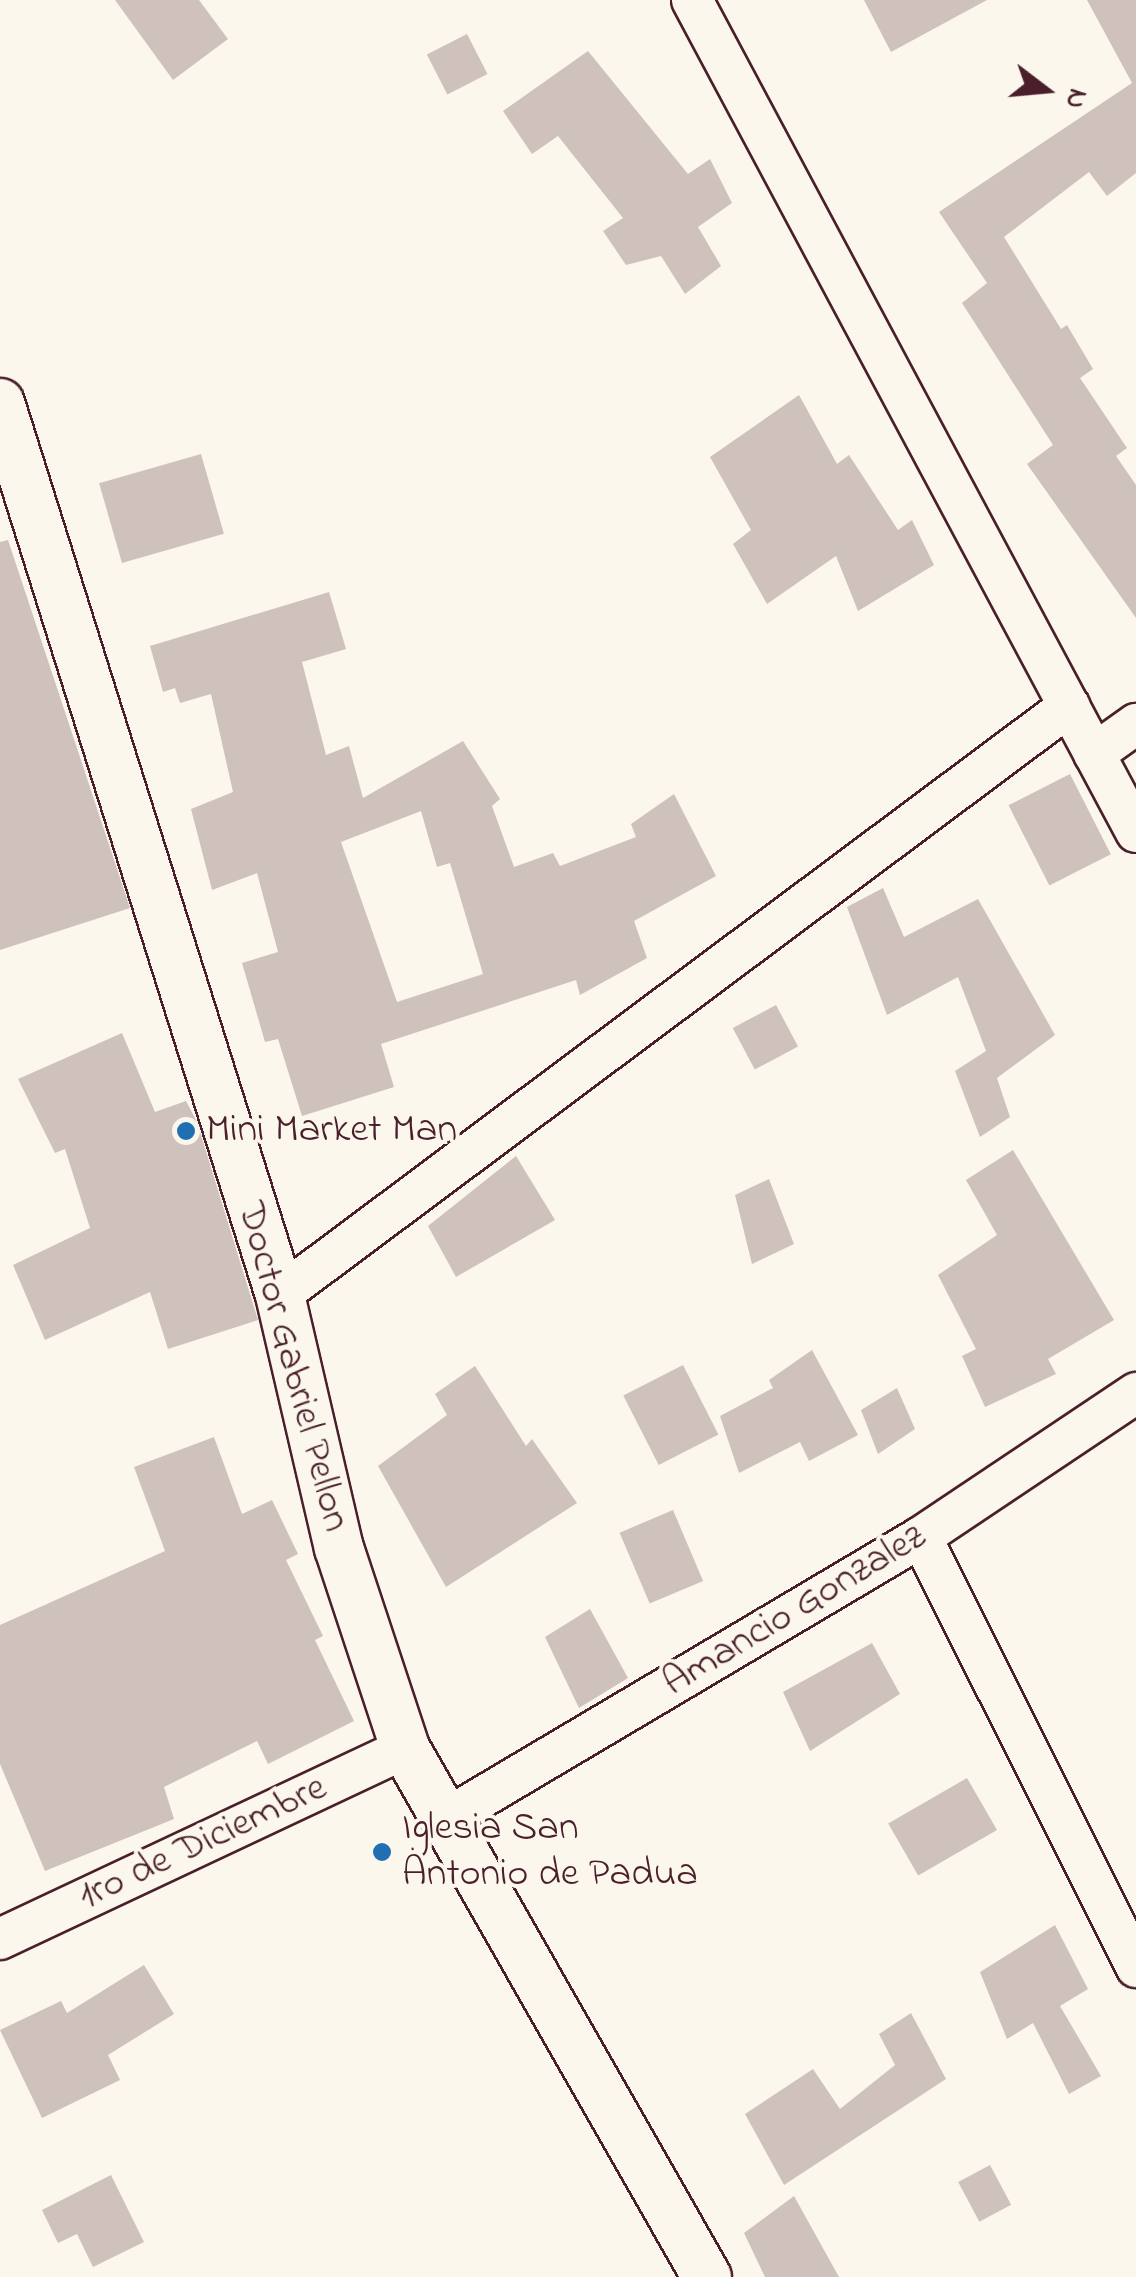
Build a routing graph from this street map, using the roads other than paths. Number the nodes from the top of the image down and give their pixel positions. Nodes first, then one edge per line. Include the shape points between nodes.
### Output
1 (692, 0) edge
2 (0, 403) edge
3 (1069, 706) junction
4 (1136, 724) edge
5 (1094, 754) junction
6 (1136, 832) edge
7 (280, 1295) junction
8 (1136, 1393) edge
9 (921, 1537) junction
10 (405, 1748) junction
11 (447, 1818) junction
12 (0, 1939) edge
13 (1136, 1967) edge
14 (708, 2277) edge

1 - 3 street
2 - 7 street, Doctor Gabriel Pellon
3 - 5 street
3 - 7 street
4 - 5 street
5 - 6 street
7 - 10 street, Doctor Gabriel Pellon via 338,1548
8 - 9 street, Amancio Gonzalez
9 - 11 street, Amancio Gonzalez
9 - 13 street
10 - 11 street, Doctor Gabriel Pellon
10 - 12 street, 1ro de Diciembre
11 - 14 street, Doctor Gabriel Pellon

